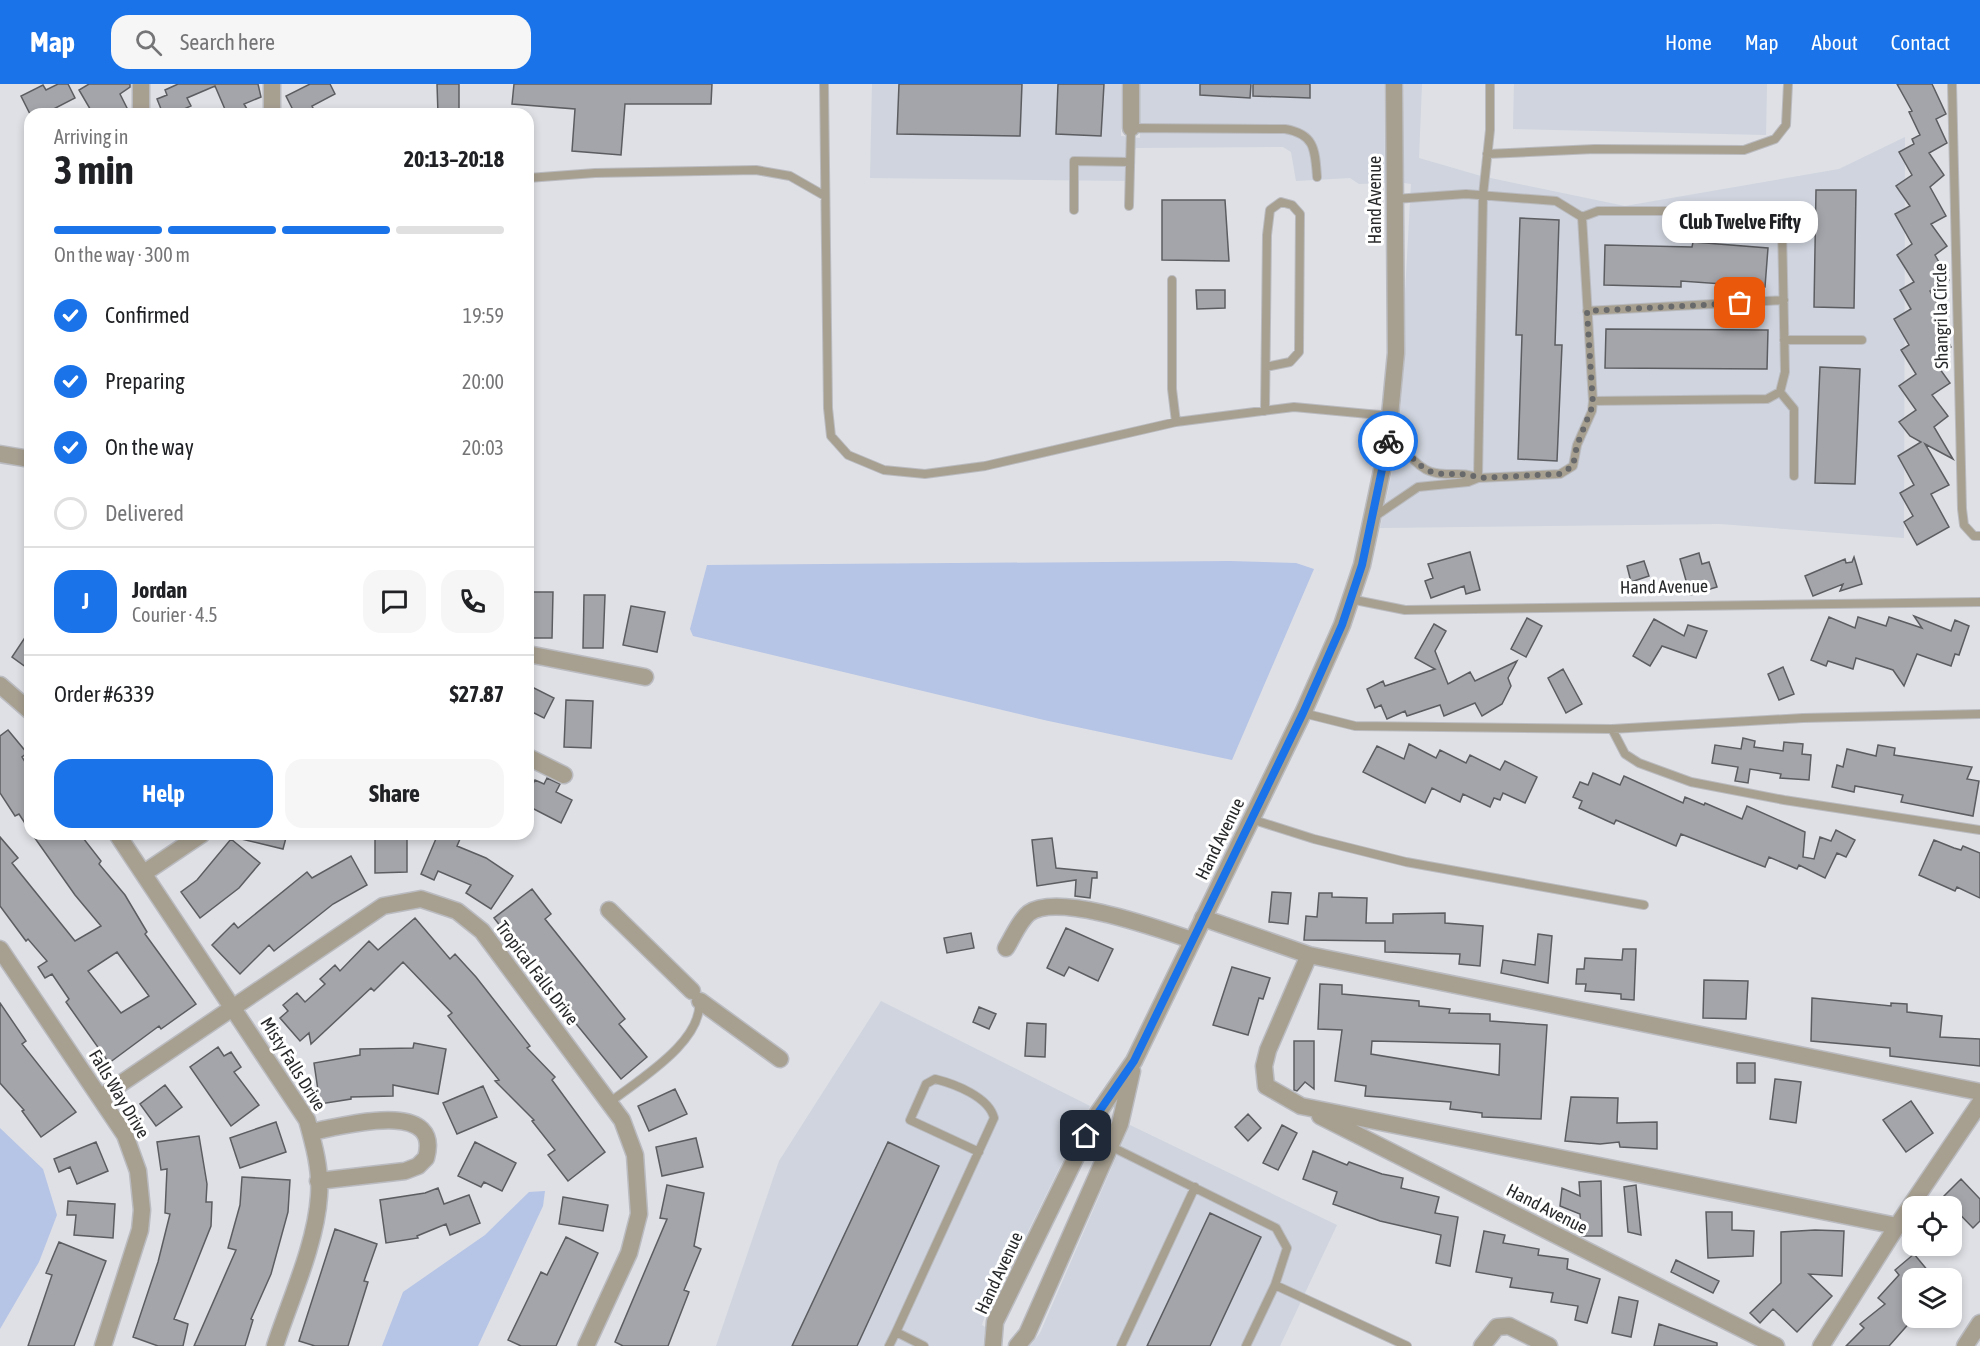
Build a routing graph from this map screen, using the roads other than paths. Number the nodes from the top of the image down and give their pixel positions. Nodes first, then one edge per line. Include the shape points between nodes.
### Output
1 (141, 84) edge
2 (272, 84) edge
3 (824, 84) edge
4 (1131, 84) edge
5 (1394, 84) edge
6 (1490, 84) edge
7 (1788, 84) edge
8 (1952, 84) edge
9 (141, 108) edge
10 (272, 108) edge
11 (1131, 128) junction
12 (1487, 153) junction
13 (1130, 162) junction
14 (534, 177) edge
15 (1317, 177) dead end
16 (1483, 195) junction
17 (825, 196) junction
18 (1395, 199) junction
19 (1130, 206) dead end
20 (1074, 210) dead end
21 (1582, 217) junction
22 (1172, 280) dead end
23 (1784, 300) junction
24 (1587, 311) junction
25 (1784, 340) junction
26 (1862, 340) dead end
27 (1266, 367) junction
28 (1780, 392) junction
29 (1593, 401) junction
30 (1265, 411) junction
31 (1176, 422) junction
32 (1390, 422) junction
33 (0, 454) edge
34 (24, 458) edge
35 (1794, 476) dead end
36 (1478, 478) junction
37 (1372, 519) junction
38 (1980, 536) edge
39 (1350, 599) junction
40 (1980, 602) edge
41 (534, 655) edge
42 (645, 677) dead end
43 (0, 685) edge
44 (24, 706) edge
45 (1303, 713) junction
46 (1980, 714) edge
47 (1612, 729) junction
48 (534, 760) edge
49 (564, 775) dead end
50 (1251, 819) junction
51 (1980, 830) edge
52 (121, 840) edge
53 (193, 840) edge
54 (144, 873) junction
55 (1644, 905) dead end
56 (609, 910) dead end
57 (1203, 918) junction
58 (1192, 940) junction
59 (1006, 948) dead end
60 (0, 949) edge
61 (1309, 955) junction
62 (696, 996) junction
63 (234, 1006) junction
64 (780, 1059) dead end
65 (1134, 1061) junction
66 (1980, 1092) edge
67 (101, 1096) junction
68 (609, 1103) junction
69 (1980, 1103) edge
70 (1301, 1106) junction
71 (310, 1132) junction
72 (1110, 1146) junction
73 (979, 1152) junction
74 (318, 1181) junction
75 (1195, 1186) junction
76 (1897, 1226) junction
77 (1275, 1285) junction
78 (1980, 1323) edge
79 (896, 1332) junction
80 (103, 1346) edge
81 (275, 1346) edge
82 (586, 1346) edge
83 (889, 1346) edge
84 (924, 1346) edge
85 (993, 1346) edge
86 (1017, 1346) edge
87 (1121, 1346) edge
88 (1246, 1346) edge
89 (1407, 1346) edge
90 (1482, 1346) edge
91 (1549, 1346) edge
92 (1776, 1346) edge
93 (1821, 1346) edge
94 (1965, 1346) edge

1 - 9 street
2 - 10 street
3 - 17 lane
4 - 11 street
5 - 18 street, Hand Avenue
6 - 12 lane
7 - 12 lane via 1786,125 1775,140 1744,150
8 - 38 lane, Shangri la Circle via 1962,509 1964,525 1974,536
11 - 13 lane
11 - 15 lane via 1300,132 1310,141
12 - 16 lane
13 - 19 lane
13 - 20 lane via 1074,161
14 - 17 lane via 756,170 790,176
16 - 18 lane
16 - 21 lane via 1556,201
16 - 36 lane
17 - 31 lane via 828,408 831,436 848,455 884,471 925,474 985,466
18 - 32 street, Hand Avenue via 1396,353
21 - 23 lane via 1598,211 1768,211 1782,228
21 - 24 lane
22 - 31 lane via 1172,389
23 - 24 lane
23 - 25 lane
24 - 29 lane
25 - 26 lane
25 - 28 lane via 1785,372
27 - 27 lane via 1267,235 1270,210 1281,202 1292,205 1300,214 1299,352 1290,362
27 - 30 lane
28 - 29 lane via 1767,399
28 - 35 lane via 1794,409
29 - 36 lane via 1573,466 1560,474
30 - 31 lane
30 - 32 lane via 1294,407
32 - 36 lane via 1422,467 1434,473
32 - 37 street, Hand Avenue
33 - 34 street
36 - 37 lane via 1418,487
37 - 39 street, Hand Avenue
39 - 40 lane, Hand Avenue via 1405,610
39 - 45 street, Hand Avenue
41 - 42 street
43 - 44 street
45 - 47 lane via 1355,726
45 - 50 street, Hand Avenue
46 - 47 lane via 1803,718
47 - 51 lane via 1625,754 1632,759 1691,782
48 - 49 street
50 - 55 lane via 1406,862
50 - 57 street, Hand Avenue
52 - 54 street, Misty Falls Drive
53 - 54 street
54 - 63 street, Misty Falls Drive
56 - 62 street
57 - 58 street, Hand Avenue
57 - 61 street
58 - 59 street via 1128,920 1066,906 1048,906 1028,914
58 - 65 street, Hand Avenue
60 - 67 street, Falls Way Drive
61 - 66 street
61 - 70 street, Hand Avenue via 1264,1066 1266,1086
62 - 64 street
62 - 68 lane via 696,1025 672,1053
63 - 67 street, Tropical Falls Drive
63 - 68 street, Tropical Falls Drive via 383,906 421,899 457,911 482,931
63 - 71 street, Misty Falls Drive via 307,1120
65 - 72 street, Hand Avenue via 1120,1124
65 - 85 street, Hand Avenue via 1096,1116 1046,1217 995,1322
67 - 80 street, Falls Way Drive via 125,1135 138,1171 142,1210 140,1230
68 - 82 street, Tropical Falls Drive via 622,1120 635,1155 639,1214 629,1253
69 - 76 street
70 - 76 street
70 - 92 street, Hand Avenue
71 - 74 street, Misty Falls Drive
71 - 74 street via 393,1119 414,1124 427,1139 426,1158 411,1169
72 - 75 lane
72 - 86 street, Hand Avenue via 1026,1334
73 - 73 lane via 994,1118 988,1104 946,1081 935,1079 926,1084 910,1119
73 - 79 lane
74 - 81 street, Misty Falls Drive via 312,1233
75 - 77 lane via 1276,1228 1287,1248
75 - 87 lane
76 - 93 street
77 - 88 lane
77 - 89 lane
78 - 94 street
79 - 83 lane
79 - 84 lane
90 - 91 street via 1497,1327 1509,1326

